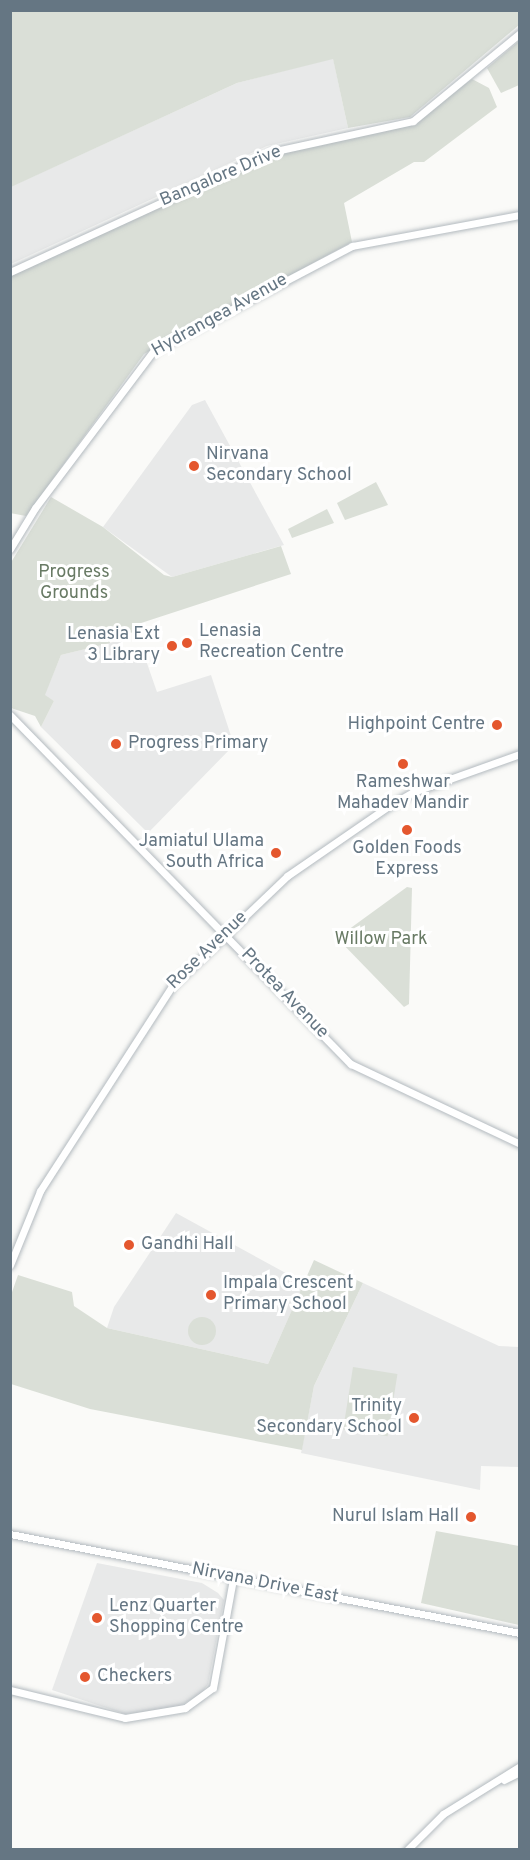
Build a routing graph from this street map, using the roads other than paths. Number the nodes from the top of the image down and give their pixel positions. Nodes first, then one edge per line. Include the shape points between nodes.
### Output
1 (519, 33) edge
2 (519, 215) edge
3 (10, 272) edge
4 (10, 549) edge
5 (10, 715) edge
6 (519, 754) edge
7 (226, 933) junction
8 (519, 1144) edge
9 (10, 1265) edge
10 (10, 1534) edge
11 (233, 1579) junction
12 (519, 1633) edge
13 (10, 1690) edge
14 (519, 1766) edge
15 (519, 1772) edge
16 (471, 1795) junction
17 (407, 1850) edge

1 - 3 street, Bangalore Drive via 412,121 267,153
2 - 4 street, Hydrangea Avenue via 351,246 154,350 40,500
5 - 7 street, Protea Avenue
6 - 7 street, Rose Avenue via 403,797 294,870
7 - 8 street, Protea Avenue via 354,1066
7 - 9 street, Rose Avenue via 163,996 40,1191
10 - 11 street, Nirvana Drive East
11 - 12 street, Nirvana Drive East
11 - 13 street via 213,1688 180,1710 125,1718
14 - 16 street
15 - 16 street
16 - 17 street

